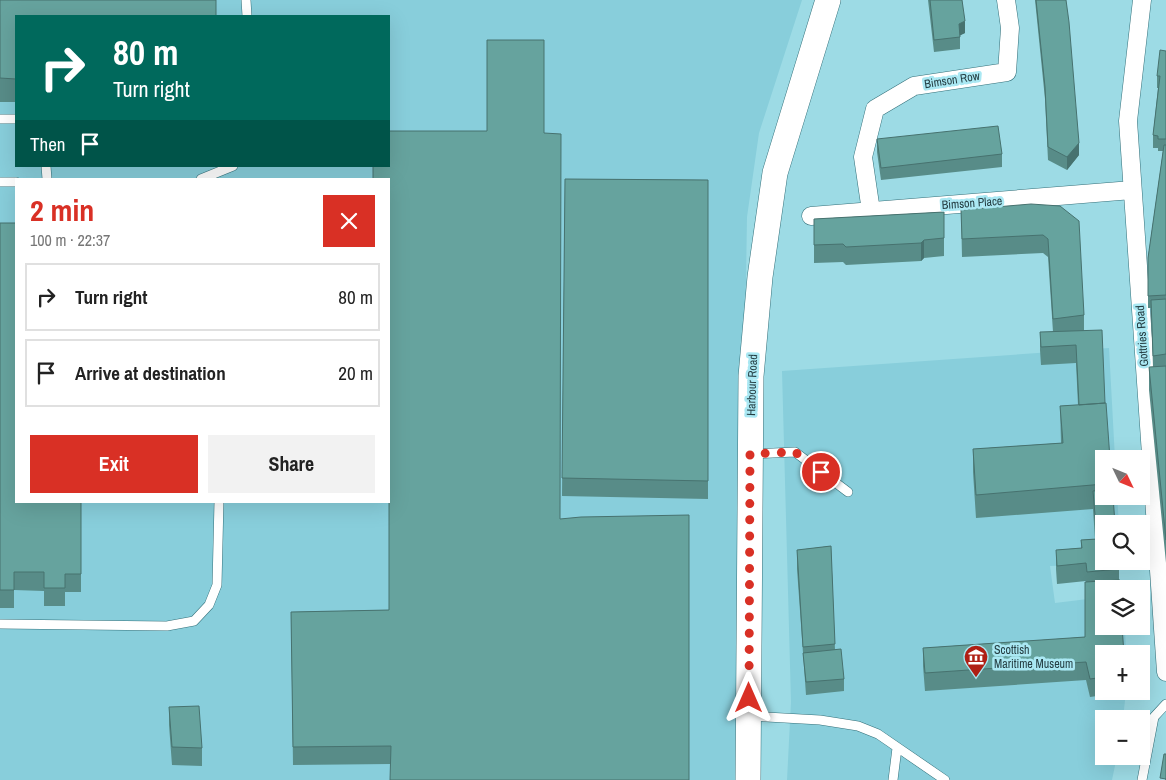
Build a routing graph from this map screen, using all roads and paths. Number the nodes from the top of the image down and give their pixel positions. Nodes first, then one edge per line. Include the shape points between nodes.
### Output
1 (246, 0) edge
2 (828, 0) edge
3 (1006, 0) edge
4 (1142, 0) edge
5 (247, 15) edge
6 (0, 119) edge
7 (15, 119) edge
8 (231, 167) edge
9 (203, 178) edge
10 (0, 182) edge
11 (15, 182) edge
12 (1132, 190) junction
13 (871, 211) junction
14 (811, 216) dead end
15 (750, 454) junction
16 (848, 492) dead end
17 (219, 503) edge
18 (0, 624) edge
19 (1166, 672) edge
20 (1166, 704) edge
21 (749, 716) junction
22 (897, 748) junction
23 (748, 780) edge
24 (893, 780) edge
25 (945, 780) edge
26 (1142, 780) edge

1 - 5 lane
2 - 15 street, Harbour Road via 775,173 757,307 751,376
3 - 13 street, Bimson Row via 1010,28 1007,72 914,86 875,109 863,157
4 - 12 street, Gottries Road via 1128,121
6 - 7 lane
8 - 9 lane
10 - 11 lane
12 - 13 street, Bimson Place
12 - 19 street, Gottries Road via 1149,381
13 - 14 street, Bimson Place
15 - 16 lane via 795,452
15 - 21 street, Harbour Road
17 - 18 lane via 217,585 209,605 194,622 167,626
20 - 26 lane via 1154,717
21 - 22 lane via 820,720 858,726 878,734
21 - 23 street, Harbour Road
22 - 24 lane
22 - 25 lane

